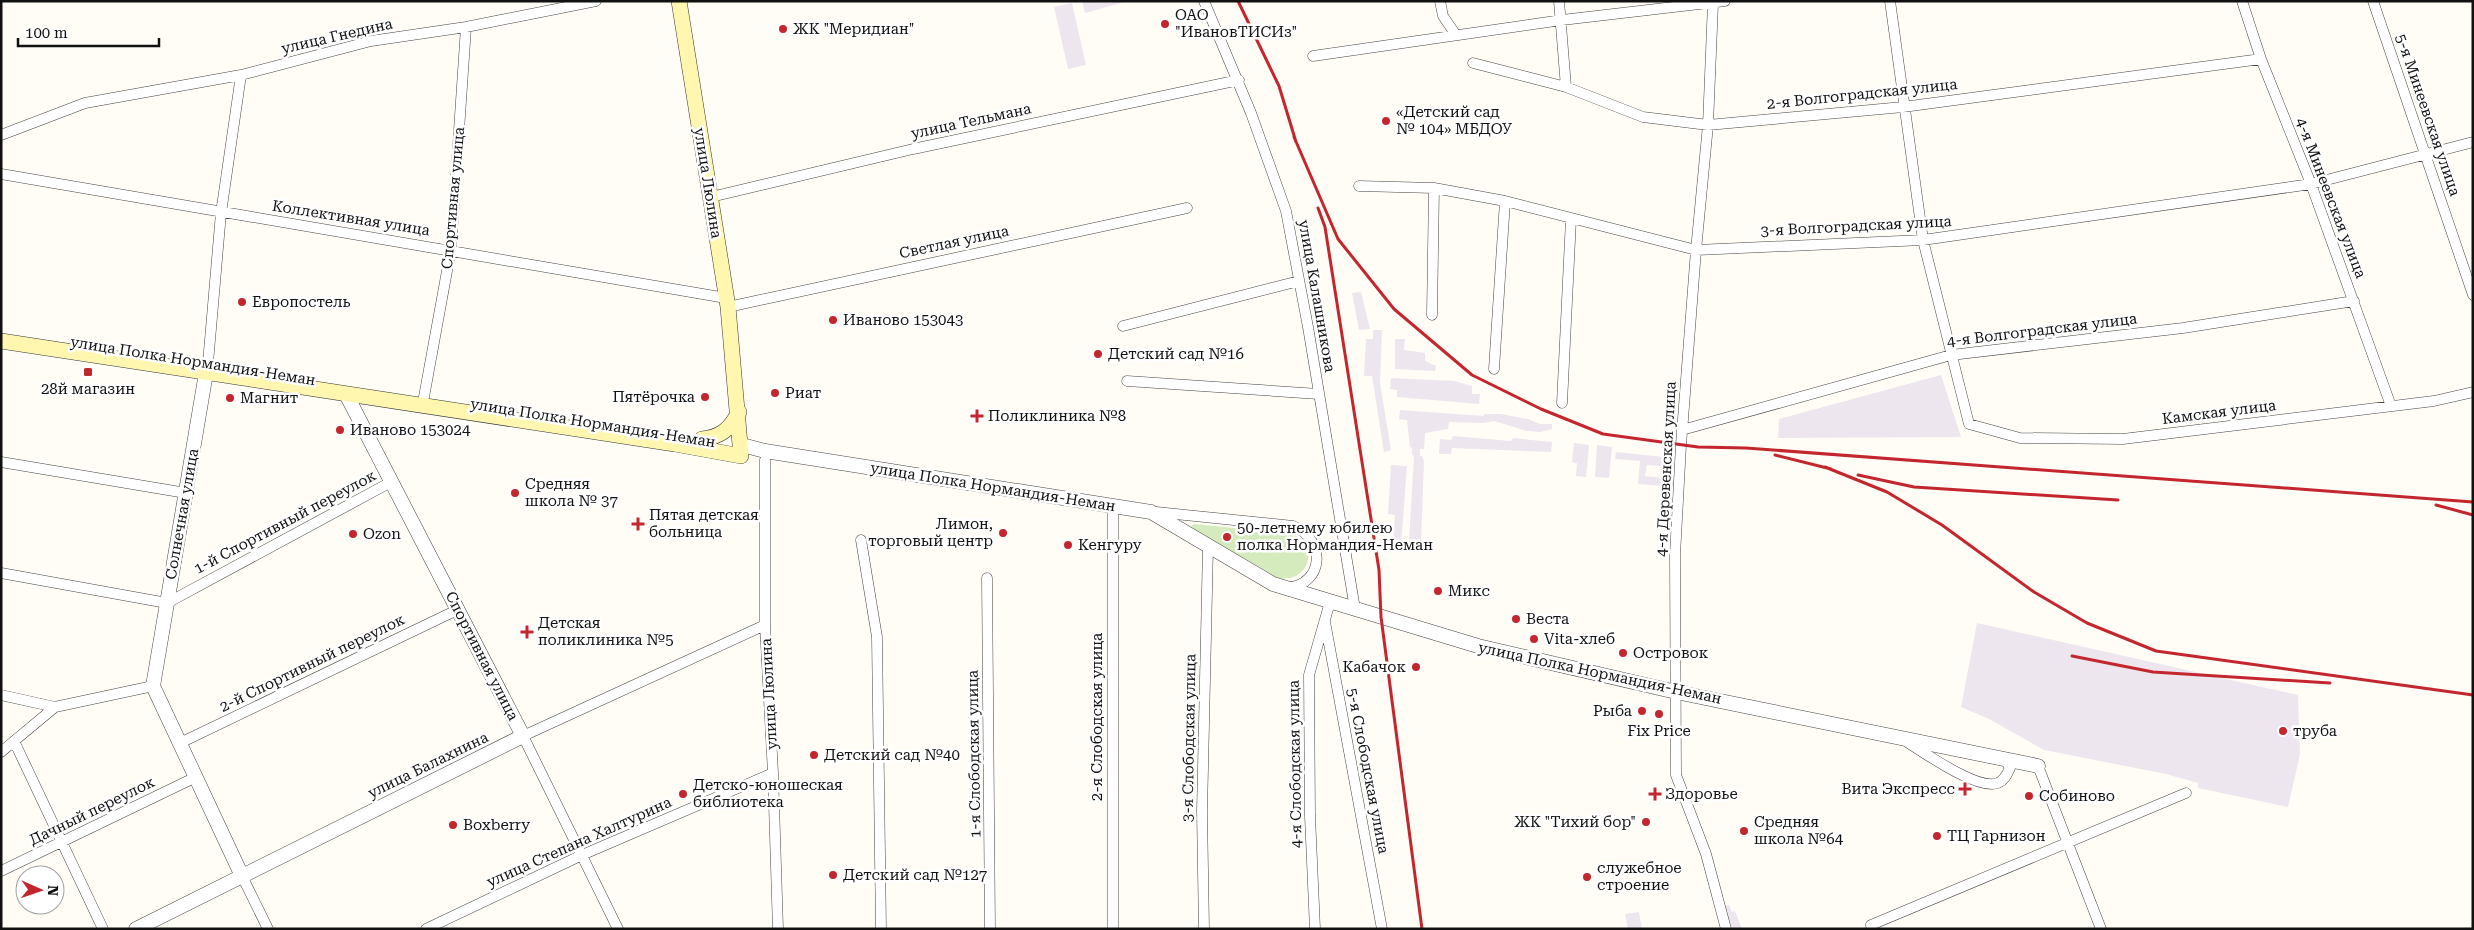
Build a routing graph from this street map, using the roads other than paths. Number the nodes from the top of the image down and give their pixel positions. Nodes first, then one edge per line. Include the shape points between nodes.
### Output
1 (596, 1) edge
2 (679, 1) edge
3 (1204, 1) edge
4 (1440, 1) edge
5 (1559, 1) edge
6 (1726, 1) edge
7 (1890, 1) edge
8 (2242, 1) edge
9 (2373, 1) edge
10 (1713, 3) junction
11 (1562, 20) junction
12 (466, 27) junction
13 (1456, 36) junction
14 (1313, 56) dead end
15 (2261, 59) junction
16 (1473, 63) dead end
17 (241, 75) junction
18 (1238, 80) junction
19 (1566, 87) junction
20 (1903, 107) junction
21 (1708, 125) junction
22 (1, 135) edge
23 (2473, 142) edge
24 (2426, 154) junction
25 (1, 174) edge
26 (2311, 184) junction
27 (1359, 186) dead end
28 (1434, 188) junction
29 (711, 196) junction
30 (1506, 201) junction
31 (1187, 208) dead end
32 (221, 213) junction
33 (1571, 219) junction
34 (1923, 240) junction
35 (451, 250) junction
36 (1696, 250) junction
37 (1299, 281) junction
38 (2473, 295) edge
39 (727, 302) junction
40 (2354, 302) junction
41 (1432, 315) dead end
42 (1122, 326) dead end
43 (1, 332) edge
44 (1, 342) edge
45 (1951, 355) junction
46 (735, 366) junction
47 (207, 368) junction
48 (1494, 369) dead end
49 (1127, 381) dead end
50 (346, 389) junction
51 (2473, 392) edge
52 (1319, 394) junction
53 (424, 397) junction
54 (1562, 403) dead end
55 (2391, 406) junction
56 (739, 412) junction
57 (1682, 430) junction
58 (702, 439) junction
59 (745, 451) junction
60 (765, 460) junction
61 (1, 462) edge
62 (391, 482) junction
63 (186, 494) junction
64 (1113, 510) junction
65 (1151, 512) junction
66 (1180, 529) junction
67 (862, 540) dead end
68 (1208, 547) junction
69 (1, 573) edge
70 (987, 578) dead end
71 (1284, 588) junction
72 (1330, 602) junction
73 (168, 603) junction
74 (1355, 609) junction
75 (457, 610) junction
76 (1324, 618) junction
77 (765, 625) junction
78 (153, 686) junction
79 (1676, 692) junction
80 (1, 695) edge
81 (55, 707) junction
82 (523, 736) junction
83 (1896, 736) junction
84 (14, 741) junction
85 (180, 743) junction
86 (1, 752) edge
87 (2006, 759) junction
88 (2038, 766) joint
89 (773, 773) junction
90 (196, 777) junction
91 (2186, 793) dead end
92 (63, 842) junction
93 (2067, 842) junction
94 (582, 855) junction
95 (1, 871) edge
96 (242, 876) junction
97 (102, 929) edge
98 (136, 929) edge
99 (268, 929) edge
100 (426, 929) edge
101 (618, 929) edge
102 (778, 929) edge
103 (881, 929) edge
104 (990, 929) edge
105 (1113, 929) edge
106 (1204, 929) edge
107 (1316, 929) edge
108 (1382, 929) edge
109 (1726, 929) edge
110 (1872, 929) edge
111 (2101, 929) edge

1 - 12 street, улица Гнедина
2 - 29 main road, улица Люлина
3 - 18 street, улица Калашникова
4 - 13 street via 1443,16
5 - 11 street
6 - 10 street
7 - 20 street
8 - 15 street, 4-я Минеевская улица
9 - 24 street, 5-я Минеевская улица
10 - 11 street
10 - 21 street, 4-я Деревенская улица
11 - 13 street
11 - 19 street
12 - 17 street, улица Гнедина via 371,41
12 - 35 street, Спортивная улица
13 - 14 street
15 - 20 street, 2-я Волгоградская улица
15 - 26 street, 4-я Минеевская улица
16 - 19 street, 2-я Волгоградская улица
17 - 22 street, улица Гнедина via 85,103
17 - 32 street, Солнечная улица
18 - 29 street, улица Тельмана
18 - 37 street, улица Калашникова via 1286,211
19 - 21 street, 2-я Волгоградская улица via 1643,117
20 - 21 street, 2-я Волгоградская улица
20 - 34 street
21 - 36 street, 4-я Деревенская улица
23 - 24 street, 3-я Волгоградская улица
24 - 26 street, 3-я Волгоградская улица
24 - 38 street, 5-я Минеевская улица
25 - 32 street, Коллективная улица
26 - 34 street, 3-я Волгоградская улица
26 - 40 street, 4-я Минеевская улица
27 - 28 street, 3-я Волгоградская улица
28 - 30 street, 3-я Волгоградская улица
28 - 41 street
29 - 39 main road, улица Люлина
30 - 33 street, 3-я Волгоградская улица
30 - 48 street
31 - 39 street, Светлая улица
32 - 35 street, Коллективная улица
32 - 47 street, Солнечная улица
33 - 36 street, 3-я Волгоградская улица
33 - 54 street
34 - 36 street, 3-я Волгоградская улица
34 - 45 street
35 - 39 street, Коллективная улица
35 - 53 street, Спортивная улица
36 - 57 street, 4-я Деревенская улица
37 - 42 street
37 - 52 street, улица Калашникова
39 - 46 main road, улица Люлина
40 - 45 street, 4-я Волгоградская улица via 2183,328
40 - 55 street, 4-я Минеевская улица
43 - 47 main road, улица Полка Нормандия-Неман
44 - 47 main road, улица Полка Нормандия-Неман
45 - 55 street, Камская улица via 1968,424 2020,438 2124,439
45 - 57 street, 4-я Волгоградская улица
46 - 56 main road, улица Люлина
46 - 59 main road, улица Люлина via 739,374
47 - 50 main road, улица Полка Нормандия-Неман
47 - 63 street, Солнечная улица
49 - 52 street
50 - 53 main road, улица Полка Нормандия-Неман
50 - 59 main road, улица Полка Нормандия-Неман
50 - 62 street, Спортивная улица
51 - 55 street, Камская улица via 2434,402
52 - 74 street, улица Калашникова
53 - 58 main road, улица Полка Нормандия-Неман
56 - 58 main road via 721,435
56 - 59 main road, улица Люлина
57 - 79 street, 4-я Деревенская улица via 1675,555
58 - 59 main road, улица Полка Нормандия-Неман
59 - 60 street, улица Полка Нормандия-Неман
59 - 64 street, улица Полка Нормандия-Неман
60 - 64 street, улица Полка Нормандия-Неман
60 - 77 street, улица Люлина
61 - 63 street
62 - 73 street, 1-й Спортивный переулок
62 - 75 street, Спортивная улица
63 - 73 street, Солнечная улица
64 - 65 street, улица Полка Нормандия-Неман
64 - 66 street, улица Полка Нормандия-Неман
64 - 105 street, 2-я Слободская улица
65 - 66 street, улица Полка Нормандия-Неман
65 - 71 street via 1293,526 1302,530 1315,546 1316,566 1304,583
66 - 68 street, улица Полка Нормандия-Неман
67 - 103 street via 878,637
68 - 71 street, улица Полка Нормандия-Неман
68 - 106 street, 3-я Слободская улица via 1202,812
69 - 73 street
70 - 104 street, 1-я Слободская улица
71 - 72 street, улица Полка Нормандия-Неман
72 - 74 street, улица Полка Нормандия-Неман
72 - 76 street, 4-я Слободская улица
73 - 78 street, Солнечная улица
74 - 79 street, улица Полка Нормандия-Неман via 1478,646
75 - 82 street, Спортивная улица
75 - 85 street, 2-й Спортивный переулок
76 - 107 street, 4-я Слободская улица via 1308,675
76 - 108 street, 5-я Слободская улица
77 - 82 street, улица Балахнина
77 - 89 street, улица Люлина
78 - 81 street
78 - 85 street
79 - 83 street, улица Полка Нормандия-Неман
79 - 109 street, 4-я Деревенская улица via 1676,775 1706,854
80 - 81 street
81 - 84 street
82 - 94 street, Спортивная улица
82 - 96 street, улица Балахнина
83 - 87 street, улица Полка Нормандия-Неман
83 - 87 street via 1967,777 1985,783 1998,783 2006,777 2010,768
84 - 86 street
84 - 92 street
85 - 90 street
87 - 88 street, улица Полка Нормандия-Неман
88 - 93 street
89 - 94 street, улица Степана Халтурина
89 - 102 street, улица Люлина
90 - 92 street, Дачный переулок
90 - 96 street
91 - 93 street
92 - 95 street, Дачный переулок
92 - 97 street
93 - 110 street via 1871,925
93 - 111 street
94 - 100 street, улица Степана Халтурина
94 - 101 street, Спортивная улица
96 - 98 street, улица Балахнина
96 - 99 street

